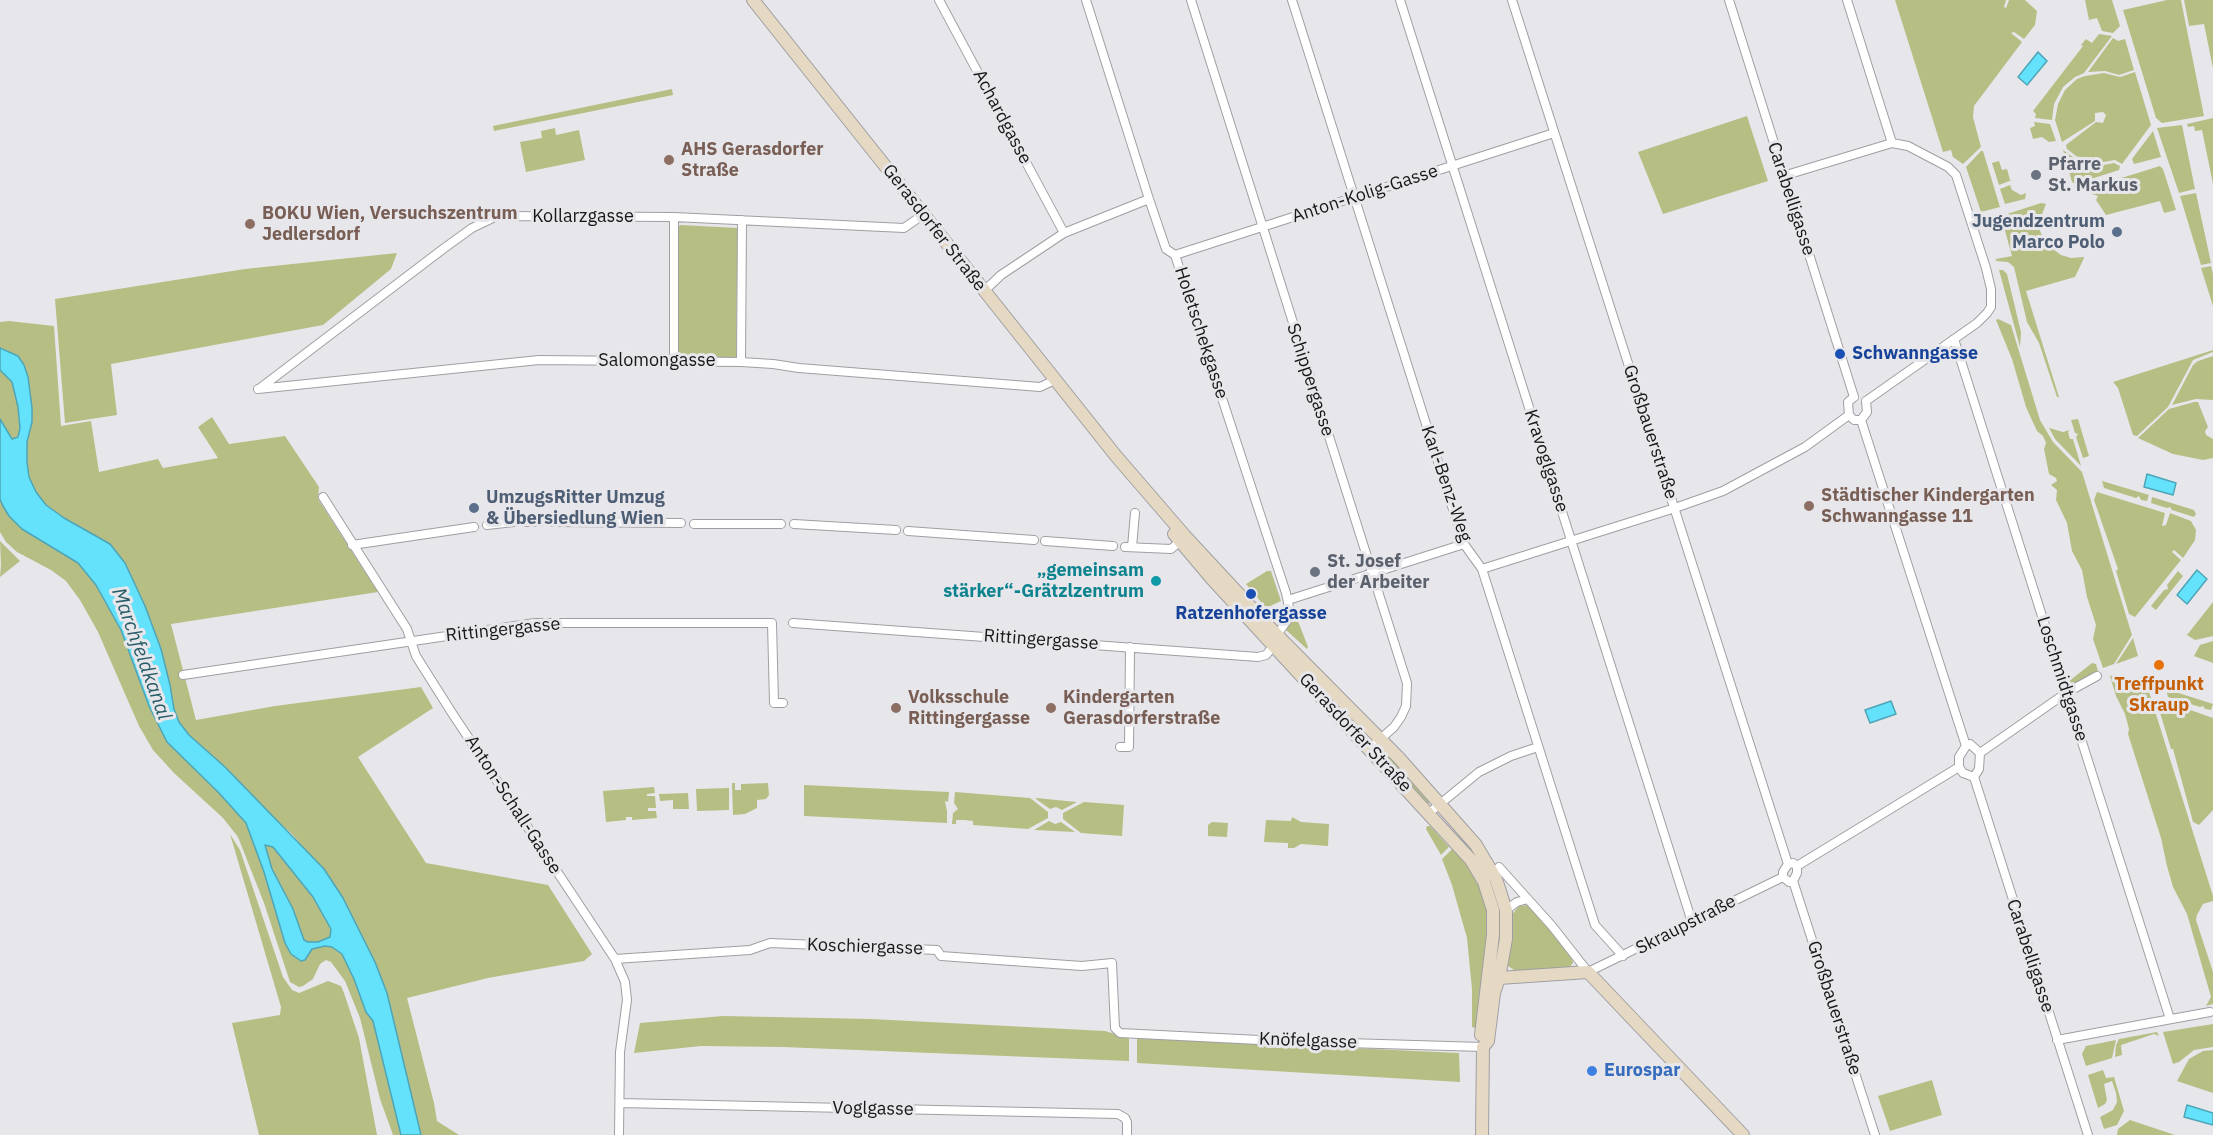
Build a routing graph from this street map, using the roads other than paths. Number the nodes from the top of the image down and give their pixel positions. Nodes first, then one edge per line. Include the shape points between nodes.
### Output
1 (753, 0) edge
2 (939, 0) edge
3 (1086, 0) edge
4 (1191, 0) edge
5 (1292, 0) edge
6 (1400, 0) edge
7 (1512, 0) edge
8 (1729, 0) edge
9 (1847, 0) edge
10 (1554, 133) junction
11 (1892, 143) junction
12 (1452, 165) junction
13 (1783, 176) junction
14 (1354, 197) junction
15 (1149, 199) junction
16 (924, 214) junction
17 (674, 217) junction
18 (742, 220) junction
19 (1261, 227) junction
20 (1064, 233) junction
21 (1175, 255) junction
22 (984, 291) junction
23 (1954, 339) junction
24 (674, 361) junction
25 (741, 362) junction
26 (1055, 380) junction
27 (258, 389) joint
28 (1854, 397) junction
29 (1866, 401) junction
30 (1849, 415) junction
31 (1861, 420) junction
32 (323, 497) dead end
33 (1675, 508) junction
34 (1135, 513) dead end
35 (540, 522) dead end
36 (552, 522) dead end
37 (681, 524) dead end
38 (694, 524) dead end
39 (781, 524) dead end
40 (794, 524) dead end
41 (487, 525) dead end
42 (474, 527) dead end
43 (896, 530) dead end
44 (908, 531) dead end
45 (1182, 539) junction
46 (1034, 540) dead end
47 (1045, 541) dead end
48 (1572, 542) junction
49 (1464, 544) junction
50 (352, 545) junction
51 (1113, 546) dead end
52 (1482, 570) junction
53 (1372, 573) junction
54 (1288, 600) junction
55 (793, 623) dead end
56 (411, 640) junction
57 (1276, 640) junction
58 (1130, 646) junction
59 (183, 675) dead end
60 (2097, 676) dead end
61 (2066, 693) junction
62 (783, 703) dead end
63 (1380, 740) junction
64 (1966, 746) junction
65 (1120, 747) dead end
66 (1538, 747) junction
67 (1370, 749) junction
68 (1980, 753) junction
69 (1959, 766) junction
70 (1974, 777) junction
71 (1439, 803) junction
72 (1429, 813) junction
73 (1792, 865) junction
74 (1499, 867) dead end
75 (1783, 877) junction
76 (1792, 881) junction
77 (1528, 899) junction
78 (1493, 910) junction
79 (1506, 910) junction
80 (1692, 922) junction
81 (1623, 956) junction
82 (615, 959) junction
83 (1588, 972) junction
84 (1499, 978) junction
85 (2210, 1012) dead end
86 (2170, 1019) junction
87 (1133, 1034) joint
88 (2057, 1040) junction
89 (1483, 1047) junction
90 (620, 1103) junction
91 (619, 1135) edge
92 (1127, 1135) edge
93 (1482, 1135) edge
94 (1743, 1135) edge
95 (1875, 1135) edge
96 (2088, 1135) edge

1 - 16 main road, Gerasdorfer Straße
2 - 20 street, Achardgasse
3 - 15 street, Holetschekgasse
4 - 19 street, Schippergasse
5 - 14 street, Karl-Benz-Weg
6 - 12 street, Kravoglgasse
7 - 10 street, Großbauerstraße
8 - 13 street, Carabelligasse
9 - 11 street
10 - 12 street, Anton-Kolig-Gasse
10 - 33 street, Großbauerstraße
11 - 13 street
11 - 23 street via 1908,146 1956,175 1986,268 1992,300 1987,314
12 - 14 street, Anton-Kolig-Gasse
12 - 48 street, Kravoglgasse
13 - 28 street, Carabelligasse
14 - 19 street, Anton-Kolig-Gasse
14 - 49 street, Karl-Benz-Weg
15 - 20 street
15 - 21 street, Holetschekgasse via 1166,249
16 - 18 street, Kollarzgasse via 904,228
16 - 22 main road, Gerasdorfer Straße
17 - 18 street, Kollarzgasse
17 - 24 street
17 - 27 street, Kollarzgasse via 497,216 472,228
18 - 25 street
19 - 21 street, Anton-Kolig-Gasse
19 - 53 street, Schippergasse
20 - 22 street
21 - 54 street, Holetschekgasse
22 - 26 main road, Gerasdorfer Straße
23 - 29 street
23 - 61 street, Loschmidtgasse
24 - 25 street, Salomongasse
24 - 27 street, Salomongasse via 539,360
25 - 26 street, Salomongasse via 1040,387
26 - 45 main road, Gerasdorfer Straße
28 - 29 street
28 - 30 street via 1848,402
29 - 31 street via 1867,412
30 - 31 street
30 - 33 street via 1766,469 1723,491
31 - 64 street
32 - 50 street, Anton-Schall-Gasse
33 - 48 street
33 - 73 street, Großbauerstraße
34 - 45 street via 1129,547 1170,549
35 - 41 street
36 - 37 street
38 - 39 street
40 - 43 street
42 - 50 street
44 - 46 street
45 - 57 main road, Gerasdorfer Straße
47 - 51 street
48 - 52 street
48 - 80 street, Kravoglgasse
49 - 52 street, Karl-Benz-Weg
49 - 53 street
50 - 56 street, Anton-Schall-Gasse
52 - 66 street, Karl-Benz-Weg
53 - 54 street
53 - 63 street, Schippergasse via 1408,694 1401,717
54 - 57 street, Holetschekgasse via 1288,620
55 - 58 street, Rittingergasse
56 - 59 street, Rittingergasse
56 - 62 street, Rittingergasse via 535,623 772,623 774,703
56 - 82 street, Anton-Schall-Gasse via 416,656 452,713
57 - 58 street, Rittingergasse via 1266,655 1258,657
57 - 63 main road, Gerasdorfer Straße
57 - 67 main road, Gerasdorfer Straße
58 - 65 street via 1129,747
60 - 61 street
61 - 68 street
61 - 86 street, Loschmidtgasse
63 - 67 street, Schippergasse
63 - 71 main road, Gerasdorfer Straße
64 - 68 street via 1970,744
64 - 69 street
66 - 71 street via 1479,772
66 - 81 street, Karl-Benz-Weg via 1595,926
67 - 72 main road, Gerasdorfer Straße
68 - 70 street via 1979,770
69 - 70 street via 1963,773
69 - 73 street
70 - 88 street, Carabelligasse
71 - 72 street
71 - 79 main road, Gerasdorfer Straße via 1476,845 1496,879
72 - 78 main road, Gerasdorfer Straße via 1471,860 1484,882
73 - 75 street via 1784,869
73 - 76 street via 1797,873
74 - 77 street
75 - 76 street
75 - 80 street, Skraupstraße
76 - 95 street, Großbauerstraße
77 - 79 street
77 - 83 street
78 - 84 main road via 1498,935 1493,967
78 - 89 main road, Gerasdorfer Straße
79 - 84 main road, Gerasdorfer Straße
80 - 81 street, Skraupstraße
81 - 83 street, Skraupstraße
82 - 87 street, Koschiergasse via 750,950 770,943 937,950 941,956 1082,966 1112,963 1115,1028 1120,1033
82 - 90 street, Anton-Schall-Gasse via 625,982 627,1000 620,1052
83 - 84 main road
83 - 94 main road
84 - 89 main road, Gerasdorfer Straße via 1488,1041
85 - 86 street
86 - 88 street
87 - 89 street, Knöfelgasse
88 - 96 street, Carabelligasse
89 - 93 main road
90 - 91 street, Anton-Schall-Gasse
90 - 92 street, Voglgasse via 1118,1114 1125,1118

